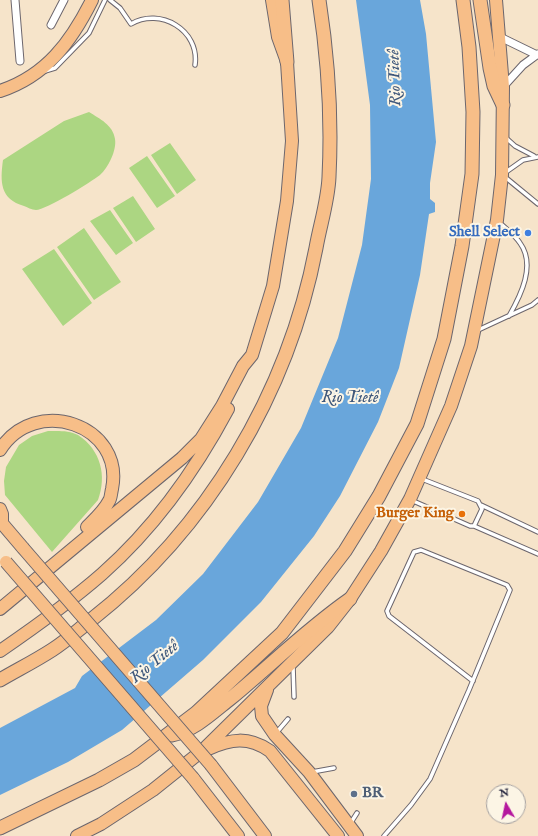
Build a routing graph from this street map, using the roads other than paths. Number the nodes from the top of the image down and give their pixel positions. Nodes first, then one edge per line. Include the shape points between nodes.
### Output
1 (15, 0) edge
2 (64, 0) edge
3 (92, 0) edge
4 (105, 0) edge
5 (110, 0) edge
6 (272, 0) edge
7 (282, 0) edge
8 (319, 0) edge
9 (462, 0) edge
10 (480, 0) edge
11 (496, 0) edge
12 (51, 24) dead end
13 (500, 37) junction
14 (537, 54) edge
15 (20, 61) dead end
16 (287, 62) junction
17 (195, 65) dead end
18 (36, 74) junction
19 (503, 87) junction
20 (0, 91) edge
21 (503, 105) junction
22 (502, 133) junction
23 (536, 156) edge
24 (502, 175) junction
25 (538, 204) edge
26 (497, 220) junction
27 (538, 300) edge
28 (509, 316) junction
29 (475, 331) junction
30 (252, 355) junction
31 (0, 450) edge
32 (420, 478) junction
33 (410, 499) junction
34 (481, 505) junction
35 (0, 508) edge
36 (1, 522) edge
37 (474, 526) junction
38 (538, 532) edge
39 (538, 554) edge
40 (64, 555) junction
41 (3, 559) edge
42 (350, 599) junction
43 (2, 606) edge
44 (0, 651) edge
45 (293, 662) junction
46 (0, 680) edge
47 (473, 681) junction
48 (269, 686) junction
49 (294, 697) dead end
50 (288, 719) dead end
51 (275, 735) junction
52 (164, 737) junction
53 (203, 750) junction
54 (334, 768) dead end
55 (309, 772) junction
56 (357, 813) dead end
57 (349, 825) junction
58 (0, 828) edge
59 (261, 831) edge
60 (385, 835) edge
61 (78, 836) edge
62 (238, 836) edge
63 (273, 836) edge
64 (338, 836) edge
65 (357, 836) edge

1 - 15 street
2 - 12 street
3 - 18 main road via 63,47
4 - 18 lane via 89,33 76,48 55,68
5 - 17 lane via 120,8 131,24 149,18 175,22 187,34 195,48
6 - 16 main road via 278,37
7 - 16 highway
8 - 46 highway via 326,48 330,113 329,179 309,283 278,376 234,461 176,541 109,606 54,649
9 - 52 highway via 473,112 472,174 462,246 444,339 417,424 379,496 345,551 282,633 196,713
10 - 21 highway via 490,68 494,86
11 - 13 main road
13 - 14 street
13 - 19 main road
14 - 19 street
16 - 30 main road via 292,141 287,201 273,286
18 - 20 main road via 18,85
19 - 21 main road
21 - 22 main road
22 - 23 lane via 515,146
22 - 24 main road
23 - 24 lane via 520,162
24 - 25 lane
24 - 26 main road
26 - 28 lane via 520,242 527,260 520,296
26 - 29 main road
27 - 28 lane
28 - 29 lane
29 - 32 main road via 451,406
30 - 40 main road via 201,438 182,458
30 - 44 main road via 234,399 210,444 151,525 103,573
31 - 40 main road via 19,429 36,422 59,420 76,424 104,446 114,480 109,501 98,516 67,546
32 - 33 main road
32 - 34 lane via 478,501
33 - 37 lane
33 - 42 main road
34 - 37 lane via 482,509
34 - 38 lane
35 - 36 main road
36 - 59 main road, bridge via 211,765
37 - 39 lane
40 - 43 main road
41 - 62 main road, bridge via 193,778
42 - 45 main road via 328,627
42 - 52 highway via 331,612 256,678 197,725 184,732
45 - 48 main road
45 - 49 lane
47 - 47 lane via 510,590 509,587 416,550 387,611
47 - 60 lane via 430,779
48 - 51 main road via 261,706 262,716
48 - 53 main road
50 - 51 lane
51 - 55 main road
52 - 58 highway via 134,760 100,780
53 - 61 main road via 153,790
53 - 64 main road via 235,740 247,740 270,751
54 - 55 lane
55 - 57 main road
56 - 57 lane
57 - 65 main road
59 - 63 main road

